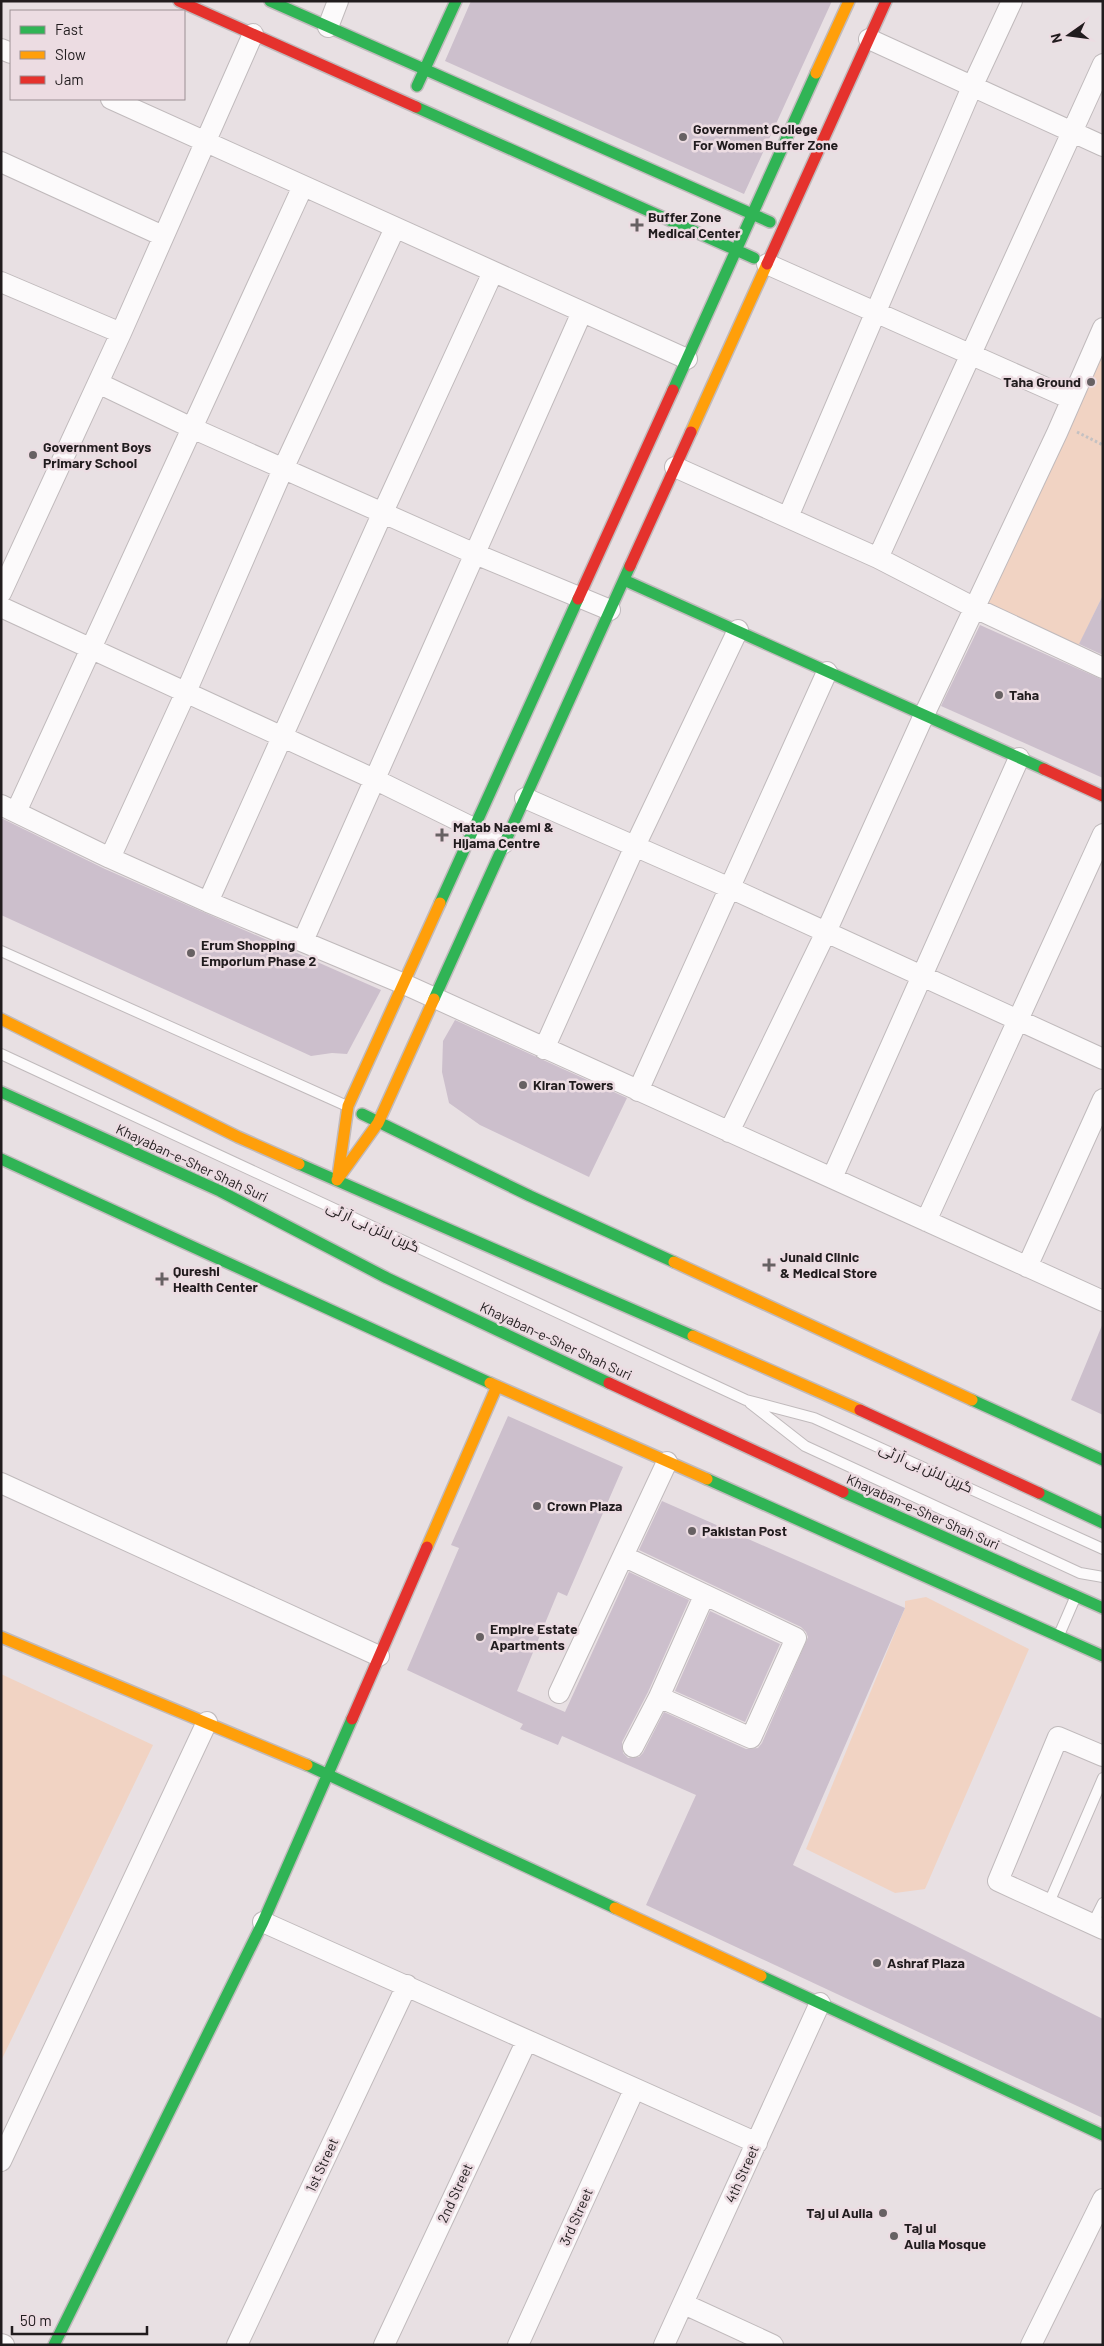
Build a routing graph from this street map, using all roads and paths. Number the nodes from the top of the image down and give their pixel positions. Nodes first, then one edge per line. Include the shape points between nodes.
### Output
1 (179, 1) edge
2 (270, 1) edge
3 (338, 1) edge
4 (456, 1) edge
5 (849, 1) edge
6 (886, 1) edge
7 (1012, 1) edge
8 (328, 27) junction
9 (253, 34) junction
10 (869, 39) junction
11 (1103, 64) edge
12 (425, 69) junction
13 (972, 87) junction
14 (113, 100) edge
15 (409, 103) junction
16 (1073, 132) junction
17 (204, 142) junction
18 (1103, 146) edge
19 (1, 162) edge
20 (303, 186) junction
21 (732, 206) junction
22 (754, 214) junction
23 (395, 228) junction
24 (782, 228) junction
25 (163, 236) junction
26 (718, 242) junction
27 (736, 251) junction
28 (766, 264) junction
29 (493, 272) junction
30 (1, 282) edge
31 (582, 312) junction
32 (876, 313) junction
33 (1103, 328) edge
34 (121, 333) junction
35 (969, 355) junction
36 (687, 359) junction
37 (98, 383) junction
38 (1071, 399) junction
39 (192, 428) junction
40 (1076, 433) dead end
41 (1103, 445) edge
42 (675, 466) junction
43 (283, 469) junction
44 (382, 512) junction
45 (788, 517) junction
46 (473, 553) junction
47 (878, 558) junction
48 (624, 580) junction
49 (3, 583) edge
50 (580, 596) junction
51 (1, 607) edge
52 (975, 608) junction
53 (610, 610) junction
54 (738, 630) junction
55 (90, 648) junction
56 (1103, 668) edge
57 (828, 672) junction
58 (186, 692) junction
59 (924, 715) junction
60 (281, 738) junction
61 (1019, 758) junction
62 (376, 780) junction
63 (1103, 796) edge
64 (525, 798) junction
65 (9, 808) edge
66 (474, 829) junction
67 (1103, 834) edge
68 (504, 843) junction
69 (635, 846) junction
70 (110, 858) junction
71 (730, 888) junction
72 (208, 902) junction
73 (826, 932) junction
74 (303, 941) junction
75 (1, 951) edge
76 (920, 976) junction
77 (404, 984) junction
78 (434, 998) junction
79 (1, 1019) edge
80 (1017, 1020) junction
81 (544, 1049) junction
82 (1, 1054) edge
83 (1103, 1059) edge
84 (638, 1091) junction
85 (1, 1092) edge
86 (1103, 1098) edge
87 (348, 1106) junction
88 (378, 1123) junction
89 (730, 1132) junction
90 (3, 1165) edge
91 (832, 1178) junction
92 (337, 1180) junction
93 (926, 1221) junction
94 (1027, 1267) junction
95 (1103, 1301) edge
96 (497, 1386) junction
97 (746, 1400) junction
98 (1103, 1460) edge
99 (667, 1462) junction
100 (1, 1483) edge
101 (1103, 1523) edge
102 (1103, 1549) edge
103 (623, 1556) junction
104 (1103, 1578) edge
105 (704, 1596) junction
106 (1075, 1597) junction
107 (1103, 1608) edge
108 (1059, 1636) junction
109 (1, 1637) edge
110 (379, 1656) junction
111 (1103, 1656) edge
112 (559, 1693) dead end
113 (659, 1697) junction
114 (207, 1722) junction
115 (632, 1747) dead end
116 (1103, 1756) edge
117 (328, 1774) junction
118 (1103, 1778) edge
119 (1103, 1903) edge
120 (1048, 1905) junction
121 (263, 1922) junction
122 (1098, 1927) edge
123 (407, 1985) junction
124 (820, 2003) junction
125 (526, 2040) junction
126 (634, 2090) junction
127 (1103, 2135) edge
128 (757, 2143) junction
129 (1, 2161) edge
130 (1103, 2199) edge
131 (684, 2304) junction
132 (54, 2345) edge
133 (237, 2345) edge
134 (384, 2345) edge
135 (518, 2345) edge
136 (664, 2345) edge
137 (773, 2345) edge
138 (1030, 2345) edge

1 - 9 main road
2 - 8 main road
3 - 8 street
4 - 12 main road
5 - 22 main road
6 - 10 main road
7 - 13 street
8 - 12 main road
9 - 15 main road
9 - 17 street
10 - 13 street
10 - 24 main road
11 - 16 street
12 - 15 main road
12 - 21 main road
13 - 16 street
13 - 32 street
14 - 17 street
15 - 26 main road
16 - 18 street
16 - 35 street
17 - 20 street
17 - 25 street
19 - 25 street
20 - 23 street
20 - 39 street
21 - 22 main road
21 - 26 main road via 738,224 730,238
22 - 24 main road
22 - 27 main road
23 - 29 street
23 - 43 street
24 - 28 main road
25 - 34 street
26 - 27 main road
27 - 28 main road
27 - 36 main road
28 - 32 street
28 - 42 main road
29 - 31 street
29 - 44 street
30 - 34 street
31 - 36 street
31 - 46 street
32 - 35 street
32 - 45 street
33 - 38 street
34 - 37 street
35 - 38 street
35 - 47 street
36 - 50 main road
37 - 39 street
37 - 49 street
38 - 52 street
39 - 43 street
39 - 55 street
40 - 41 path
42 - 45 street
42 - 48 main road
43 - 44 street
43 - 58 street
44 - 46 street
44 - 60 street
45 - 47 street
46 - 50 street
46 - 62 street
47 - 52 street
48 - 53 main road
48 - 54 main road
50 - 53 street
50 - 66 main road
51 - 55 street
52 - 56 street
52 - 59 street
53 - 64 main road
54 - 57 main road
54 - 69 street
55 - 58 street
55 - 65 street
57 - 59 main road
57 - 71 street
58 - 60 street
58 - 70 street
59 - 61 main road
59 - 73 street
60 - 62 street
60 - 72 street
61 - 63 main road
61 - 76 street
62 - 66 street
62 - 74 street
64 - 68 main road
64 - 69 street
65 - 70 street
66 - 68 street
66 - 77 main road
67 - 80 street
68 - 78 main road
69 - 71 street
69 - 81 street
70 - 72 street
71 - 73 street
71 - 84 street
72 - 74 street
73 - 76 street
73 - 89 street
74 - 77 street
75 - 87 lane
76 - 80 street
76 - 91 street
77 - 78 street
77 - 87 main road
78 - 81 street
78 - 88 main road
79 - 92 main road via 238,1137
80 - 83 street
80 - 93 street
81 - 84 street
82 - 97 lane, گرین لائن بی آر ٹی
84 - 89 street
85 - 106 main road, Khayaban-e-Sher Shah Suri via 220,1191 387,1278 769,1458
86 - 94 street
87 - 88 main road
87 - 92 main road
88 - 92 main road
88 - 98 main road
89 - 91 street
90 - 96 main road
91 - 93 street
92 - 101 main road via 836,1399
93 - 94 street
94 - 95 street
96 - 99 main road
96 - 110 main road
97 - 102 lane, گرین لائن بی آر ٹی via 814,1418
97 - 104 lane, گرین لائن بی آر ٹی via 805,1446 1080,1573
99 - 103 street
99 - 108 main road
100 - 110 street
103 - 105 street
103 - 112 street
105 - 113 street
105 - 113 street via 796,1638 751,1738
106 - 107 main road, Khayaban-e-Sher Shah Suri
106 - 108 lane
108 - 111 main road
109 - 114 main road
110 - 117 main road
113 - 115 street
114 - 117 main road
114 - 129 street
116 - 120 street via 1058,1737 998,1881
117 - 121 main road
117 - 124 main road
118 - 120 lane
119 - 122 lane
120 - 122 street
121 - 123 street
121 - 132 main road
123 - 125 street
123 - 133 street, 1st Street
124 - 127 main road
124 - 128 street, 4th Street
125 - 126 street
125 - 134 street, 2nd Street
126 - 128 street
126 - 135 street, 3rd Street
128 - 131 street, 4th Street
130 - 138 street
131 - 136 street, 4th Street
131 - 137 street

